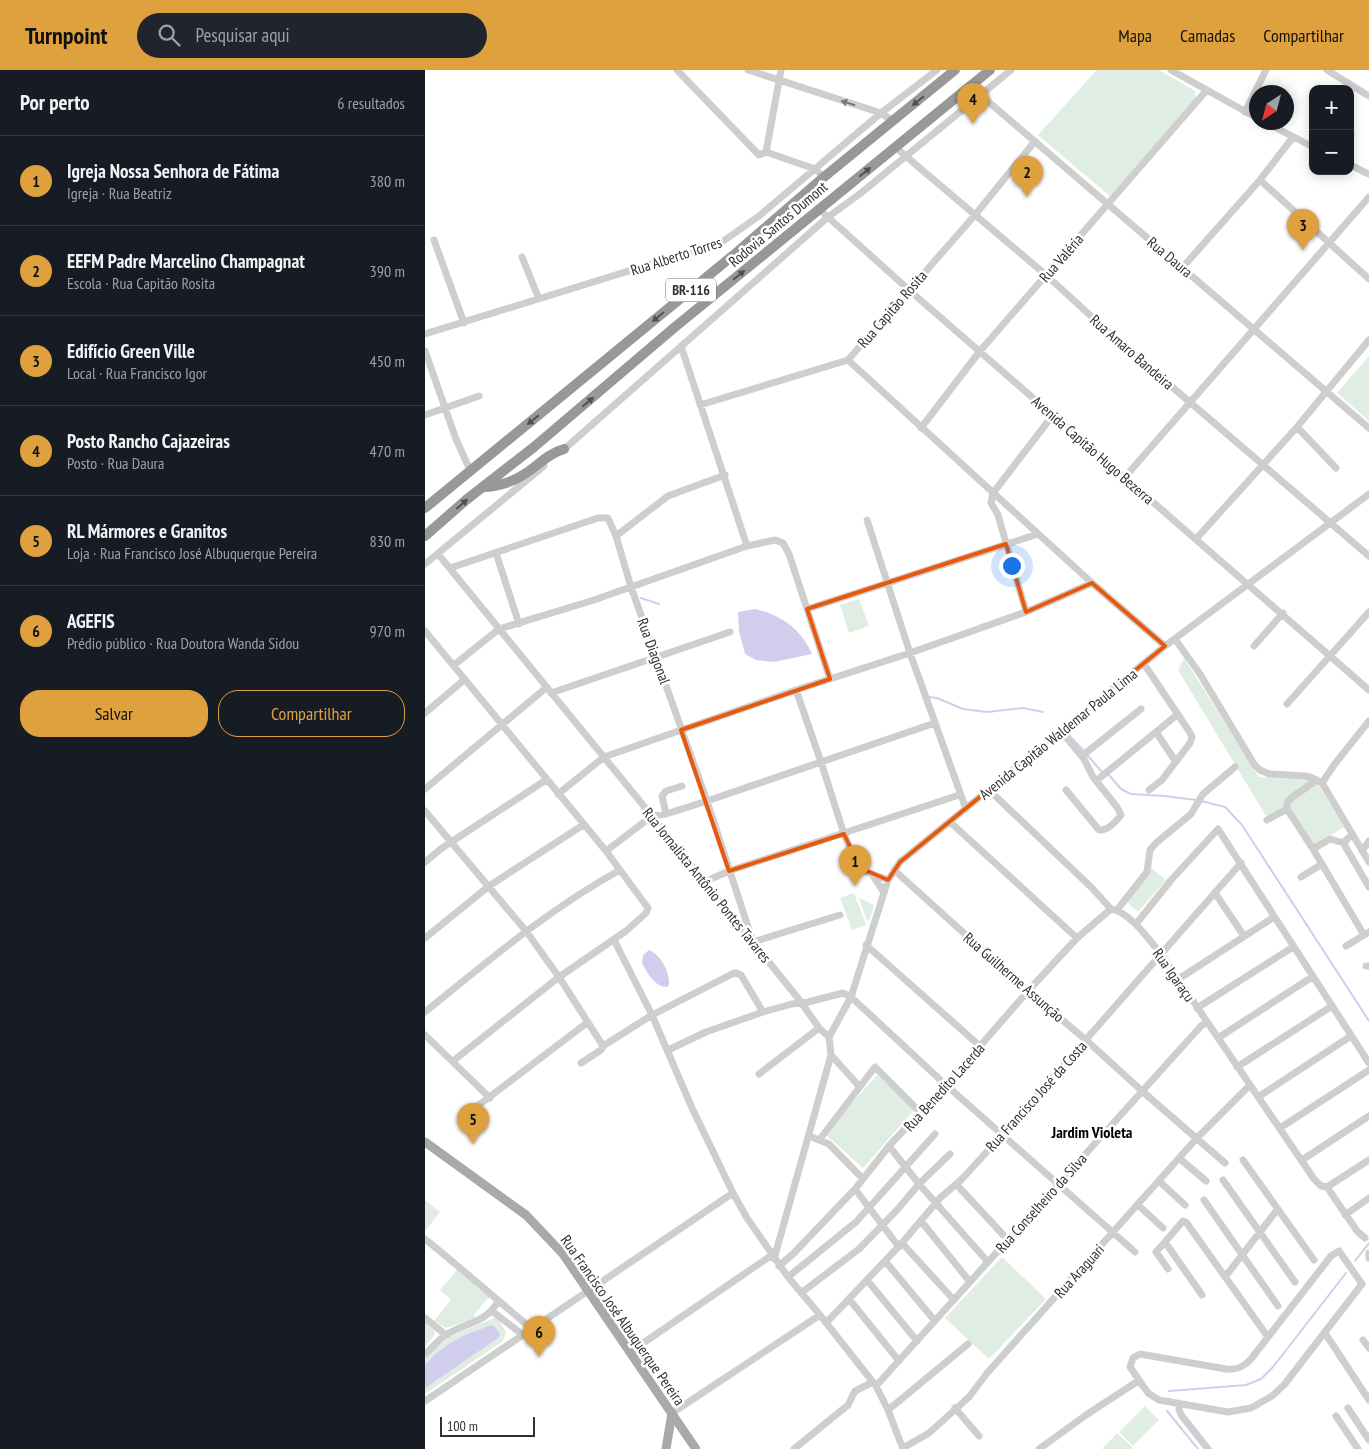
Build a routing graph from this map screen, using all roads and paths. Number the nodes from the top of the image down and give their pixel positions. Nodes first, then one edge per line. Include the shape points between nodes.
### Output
1 (677, 70) edge
2 (748, 70) edge
3 (781, 70) edge
4 (937, 70) edge
5 (955, 70) edge
6 (990, 70) edge
7 (1011, 70) edge
8 (1171, 70) edge
9 (1266, 70) edge
10 (1327, 70) edge
11 (778, 80) junction
12 (970, 86) junction
13 (1206, 91) junction
14 (981, 94) junction
15 (1369, 96) edge
16 (1245, 112) junction
17 (881, 113) junction
18 (1249, 114) edge
19 (893, 121) junction
20 (1280, 130) edge
21 (1293, 137) junction
22 (1035, 141) junction
23 (1309, 144) edge
24 (895, 147) junction
25 (766, 152) junction
26 (905, 156) junction
27 (1354, 167) edge
28 (815, 169) junction
29 (1369, 174) edge
30 (824, 177) junction
31 (1260, 180) junction
32 (1369, 197) edge
33 (1107, 204) junction
34 (819, 209) junction
35 (975, 215) junction
36 (828, 217) junction
37 (434, 240) dead end
38 (1330, 243) junction
39 (522, 257) dead end
40 (1182, 268) junction
41 (1046, 275) junction
42 (1369, 278) edge
43 (909, 290) junction
44 (539, 299) junction
45 (464, 323) junction
46 (1253, 329) junction
47 (425, 334) edge
48 (1369, 340) edge
49 (681, 346) junction
50 (425, 351) edge
51 (980, 351) junction
52 (848, 360) junction
53 (1327, 392) junction
54 (479, 396) dead end
55 (1190, 403) junction
56 (700, 405) junction
57 (445, 408) junction
58 (425, 414) edge
59 (1053, 415) junction
60 (1297, 427) junction
61 (921, 428) junction
62 (1369, 428) edge
63 (564, 449) junction
64 (1262, 465) junction
65 (1336, 468) dead end
66 (469, 470) junction
67 (725, 475) junction
68 (1125, 478) junction
69 (484, 487) junction
70 (993, 494) junction
71 (1369, 494) edge
72 (425, 508) edge
73 (867, 520) dead end
74 (1331, 524) junction
75 (1038, 534) junction
76 (425, 536) edge
77 (616, 536) junction
78 (1196, 539) junction
79 (1006, 544) junction
80 (747, 546) junction
81 (496, 553) junction
82 (438, 554) junction
83 (1369, 556) edge
84 (425, 564) edge
85 (450, 568) junction
86 (888, 582) junction
87 (1091, 583) junction
88 (1249, 584) junction
89 (631, 587) junction
90 (807, 609) junction
91 (1026, 612) junction
92 (1369, 612) edge
93 (1283, 613) junction
94 (519, 624) junction
95 (499, 629) junction
96 (730, 632) dead end
97 (427, 636) edge
98 (1175, 639) junction
99 (1165, 646) junction
100 (1254, 646) dead end
101 (910, 653) junction
102 (1331, 656) junction
103 (656, 657) junction
104 (1144, 664) junction
105 (454, 665) junction
106 (465, 679) junction
107 (830, 679) junction
108 (549, 690) junction
109 (796, 690) junction
110 (1369, 690) edge
111 (1287, 704) dead end
112 (1141, 709) dead end
113 (425, 713) edge
114 (1178, 714) junction
115 (1369, 721) edge
116 (935, 723) junction
117 (503, 724) junction
118 (681, 730) junction
119 (1061, 731) junction
120 (1155, 732) junction
121 (1082, 756) junction
122 (604, 758) junction
123 (821, 762) junction
124 (1176, 762) junction
125 (1235, 767) dead end
126 (546, 780) junction
127 (1096, 781) junction
128 (1320, 782) junction
129 (682, 786) dead end
130 (425, 789) edge
131 (989, 790) junction
132 (1066, 790) dead end
133 (1149, 790) dead end
134 (558, 794) junction
135 (959, 795) junction
136 (707, 801) junction
137 (966, 809) junction
138 (1287, 809) junction
139 (425, 811) edge
140 (666, 814) junction
141 (652, 816) junction
142 (1267, 820) dead end
143 (950, 822) junction
144 (583, 825) junction
145 (844, 834) junction
146 (1352, 835) junction
147 (1369, 841) edge
148 (451, 842) junction
149 (1344, 843) junction
150 (1313, 849) junction
151 (1361, 850) junction
152 (606, 851) junction
153 (425, 862) edge
154 (1369, 862) edge
155 (1241, 863) junction
156 (1322, 864) junction
157 (620, 870) junction
158 (894, 870) junction
159 (729, 872) junction
160 (872, 873) junction
161 (1301, 877) dead end
162 (888, 880) junction
163 (704, 882) junction
164 (489, 886) junction
165 (1369, 886) edge
166 (884, 893) junction
167 (1215, 893) junction
168 (1114, 909) junction
169 (840, 915) dead end
170 (1274, 917) junction
171 (1135, 924) junction
172 (525, 931) junction
173 (1367, 933) edge
174 (1244, 936) junction
175 (425, 938) edge
176 (1077, 938) junction
177 (614, 940) junction
178 (753, 942) junction
179 (866, 945) junction
180 (1346, 946) dead end
181 (1293, 947) junction
182 (1161, 954) junction
183 (559, 977) junction
184 (1313, 977) junction
185 (1177, 980) junction
186 (1028, 991) junction
187 (851, 997) junction
188 (801, 1002) junction
189 (1332, 1006) junction
190 (1197, 1008) junction
191 (425, 1012) edge
192 (763, 1012) junction
193 (652, 1015) junction
194 (588, 1022) junction
195 (1207, 1022) junction
196 (819, 1028) junction
197 (425, 1036) edge
198 (1351, 1036) junction
199 (829, 1037) junction
200 (1217, 1038) junction
201 (1086, 1040) junction
202 (603, 1046) junction
203 (981, 1047) junction
204 (668, 1050) junction
205 (831, 1055) junction
206 (453, 1061) junction
207 (581, 1063) dead end
208 (1369, 1063) edge
209 (1237, 1067) junction
210 (1369, 1070) edge
211 (759, 1074) dead end
212 (1250, 1085) junction
213 (859, 1086) junction
214 (947, 1086) junction
215 (1141, 1091) junction
216 (1258, 1097) junction
217 (490, 1098) junction
218 (471, 1111) dead end
219 (921, 1113) junction
220 (1369, 1116) edge
221 (1280, 1128) junction
222 (935, 1134) dead end
223 (1003, 1134) junction
224 (809, 1136) junction
225 (820, 1139) junction
226 (1196, 1139) junction
227 (425, 1142) edge
228 (889, 1146) junction
229 (949, 1154) dead end
230 (1179, 1158) junction
231 (1243, 1160) dead end
232 (1302, 1160) junction
233 (1369, 1160) edge
234 (1225, 1163) dead end
235 (906, 1166) junction
236 (863, 1179) junction
237 (1223, 1180) dead end
238 (1206, 1181) dead end
239 (1159, 1182) junction
240 (1058, 1183) junction
241 (919, 1184) junction
242 (956, 1184) junction
243 (1327, 1187) junction
244 (855, 1189) junction
245 (733, 1193) junction
246 (1369, 1198) edge
247 (1204, 1200) dead end
248 (936, 1204) junction
249 (1138, 1205) junction
250 (1185, 1205) dead end
251 (870, 1208) junction
252 (1277, 1210) junction
253 (1345, 1215) junction
254 (921, 1221) junction
255 (882, 1226) junction
256 (1163, 1228) dead end
257 (1114, 1232) junction
258 (1259, 1232) junction
259 (1365, 1238) dead end
260 (425, 1239) edge
261 (1008, 1240) junction
262 (1165, 1242) junction
263 (901, 1245) junction
264 (1135, 1252) dead end
265 (1369, 1253) edge
266 (1242, 1255) junction
267 (773, 1257) junction
268 (1369, 1258) edge
269 (885, 1260) junction
270 (1314, 1260) dead end
271 (988, 1262) junction
272 (779, 1266) junction
273 (1168, 1269) dead end
274 (787, 1277) junction
275 (1225, 1277) junction
276 (867, 1280) junction
277 (970, 1282) junction
278 (1295, 1282) dead end
279 (588, 1291) junction
280 (801, 1293) junction
281 (1202, 1295) dead end
282 (849, 1299) junction
283 (953, 1300) junction
284 (498, 1301) junction
285 (1278, 1306) dead end
286 (492, 1311) junction
287 (820, 1315) junction
288 (425, 1318) edge
289 (935, 1321) junction
290 (826, 1323) junction
291 (532, 1329) junction
292 (1325, 1333) junction
293 (445, 1335) junction
294 (523, 1335) junction
295 (1268, 1337) junction
296 (1363, 1340) dead end
297 (917, 1341) junction
298 (968, 1344) dead end
299 (1369, 1348) edge
300 (630, 1352) junction
301 (425, 1354) edge
302 (899, 1361) junction
303 (1138, 1381) junction
304 (874, 1384) junction
305 (1369, 1400) edge
306 (425, 1401) edge
307 (1179, 1404) junction
308 (955, 1408) junction
309 (1348, 1408) dead end
310 (888, 1410) junction
311 (672, 1413) junction
312 (1336, 1416) dead end
313 (979, 1436) dead end
314 (1369, 1440) edge
315 (666, 1449) edge
316 (696, 1449) edge
317 (794, 1449) edge
318 (903, 1449) edge
319 (1039, 1449) edge
320 (1208, 1449) edge
321 (1357, 1449) edge

1 - 25 street via 759,155
2 - 11 street
3 - 11 street
4 - 17 street, Rua Alberto Torres
5 -> 19 highway, Rodovia Santos Dumont / BR-116
6 - 12 highway, Rodovia Santos Dumont / BR-116
7 - 14 street
8 - 13 street
9 - 16 street
10 - 15 street
17 -> 11 street
11 - 25 street
12 - 14 street, Rua Daura
12 - 24 highway, Rodovia Santos Dumont / BR-116
13 - 16 street
13 - 33 street, Rua Valéria
14 - 22 street, Rua Daura
14 - 26 street
16 - 18 street
17 - 19 street
17 - 28 street, Rua Alberto Torres
19 - 30 highway, Rodovia Santos Dumont / BR-116
20 - 21 street
21 - 23 street
21 - 31 street
22 - 33 street, Rua Daura
22 - 35 street, Rua Capitão Rosita
24 - 26 street, Rua Amaro Bandeira
34 -> 24 highway, Rodovia Santos Dumont / BR-116
25 - 28 street
26 - 35 street, Rua Amaro Bandeira
26 - 36 street
27 - 29 street
28 - 30 street
28 - 44 street, Rua Alberto Torres via 722,242
30 -> 66 highway, Rodovia Santos Dumont / BR-116
31 - 38 street
31 - 40 street
32 - 38 street
33 - 40 street, Rua Daura
33 - 41 street, Rua Valéria
34 - 36 street, Avenida Capitão Hugo Bezerra
69 -> 34 highway, Rodovia Santos Dumont / BR-116
35 - 41 street, Rua Amaro Bandeira
35 - 43 street, Rua Capitão Rosita
36 - 43 street, Avenida Capitão Hugo Bezerra
36 - 49 street
37 - 45 street
38 - 42 street
38 - 46 street
39 - 44 street
40 - 46 street, Rua Daura
41 - 51 street, Rua Valéria
41 - 55 street, Rua Amaro Bandeira
43 - 51 street, Avenida Capitão Hugo Bezerra
43 - 52 street, Rua Capitão Rosita
44 - 45 street, Rua Alberto Torres
45 - 47 street, Rua Alberto Torres
46 - 53 street, Rua Daura
46 - 55 street
48 - 53 street
49 - 56 street
49 - 63 street
50 - 57 street
51 - 59 street, Avenida Capitão Hugo Bezerra
51 - 61 street, Rua Valéria
52 - 56 street, Rua Capitão Rosita
52 - 61 street
53 - 60 street
53 - 62 street, Rua Daura
54 - 57 street
55 - 64 street, Rua Amaro Bandeira
55 - 68 street
56 - 67 street
57 - 58 street
57 - 66 street
59 - 68 street, Avenida Capitão Hugo Bezerra
59 - 70 street
60 - 64 street
60 - 65 street
61 - 70 street
63 - 69 highway via 547,456 517,478
63 - 82 street
64 - 74 street, Rua Amaro Bandeira
64 - 78 street
66 - 72 highway, Rodovia Santos Dumont / BR-116
67 - 77 street via 668,496
67 - 80 street
68 - 78 street, Avenida Capitão Hugo Bezerra
76 -> 69 highway, Rodovia Santos Dumont / BR-116
70 - 75 street
70 - 79 street via 991,503
71 - 74 street, Avenida Capitão Waldemar Paula Lima
73 - 86 street
74 - 83 street, Rua Amaro Bandeira
74 - 88 street, Avenida Capitão Waldemar Paula Lima
75 - 79 street
75 - 87 street
77 - 81 street, Rua Diagonal via 608,518 601,518
77 - 89 street, Rua Diagonal
78 - 88 street, Avenida Capitão Hugo Bezerra
79 - 86 street
79 - 91 street
80 - 89 street
80 - 90 street via 780,541 795,567
81 - 85 street, Rua Diagonal
81 - 94 street
82 - 84 street
82 - 85 street, Rua Jornalista Antônio Pontes Tavares
85 - 95 street, Rua Jornalista Antônio Pontes Tavares
86 - 90 street
86 - 101 street
87 - 91 street
87 - 99 street
88 - 93 street, Avenida Capitão Hugo Bezerra
88 - 98 street, Avenida Capitão Waldemar Paula Lima
89 - 94 street
89 - 103 street, Rua Diagonal
90 - 107 street
91 - 101 street
92 - 102 street
93 - 100 street
93 - 102 street, Avenida Capitão Hugo Bezerra
94 - 95 street
95 - 105 street
95 - 108 street, Rua Jornalista Antônio Pontes Tavares
96 - 103 street
97 - 105 street
98 - 99 street, Avenida Capitão Waldemar Paula Lima
98 - 128 street via 1260,770 1269,774 1305,776
99 - 104 street, Avenida Capitão Waldemar Paula Lima
101 - 107 street
101 - 116 street
102 - 110 street, Avenida Capitão Hugo Bezerra
102 - 111 street
103 - 108 street
103 - 118 street, Rua Diagonal
104 - 114 street
104 - 119 street, Avenida Capitão Waldemar Paula Lima
105 - 106 street
106 - 113 street
106 - 117 street
107 - 109 street
108 - 117 street
108 - 122 street, Rua Jornalista Antônio Pontes Tavares
109 - 118 street
109 - 123 street
112 - 121 street
114 - 120 street
114 - 124 street via 1192,737
115 - 128 street
116 - 123 street
116 - 135 street
117 - 126 street
117 - 130 street
118 - 122 street
118 - 136 street, Rua Diagonal
119 - 121 street
119 - 131 street, Avenida Capitão Waldemar Paula Lima
120 - 124 street
120 - 127 street
121 - 127 street
122 - 134 street
122 - 141 street, Rua Jornalista Antônio Pontes Tavares
123 - 136 street
123 - 145 street
124 - 133 street
125 - 168 street, Rua Benedito Lacerda via 1215,783 1191,814 1149,850 1147,872
126 - 134 street
126 - 148 street
127 - 132 street via 1121,815 1101,831
128 - 138 street via 1291,798
128 - 146 street
129 - 140 street via 666,791 663,796
131 - 137 street, Avenida Capitão Waldemar Paula Lima
131 - 168 street, Rua Igaraçu
134 - 144 street
135 - 137 street
135 - 145 street
136 - 140 street
136 - 159 street, Rua Diagonal
137 - 143 street, Avenida Capitão Waldemar Paula Lima
138 - 142 street
138 - 150 street
139 - 148 street
140 - 141 street
141 - 152 street
141 - 163 street, Rua Jornalista Antônio Pontes Tavares
143 - 158 street, Avenida Capitão Waldemar Paula Lima
143 - 176 street
144 - 152 street
144 - 164 street
145 - 159 street
145 - 160 street via 859,868
146 - 149 street
146 - 151 street
147 - 151 street
148 - 153 street
148 - 164 street
149 - 150 street via 1330,839
149 - 165 street
150 - 156 street
151 - 154 street
152 - 157 street
155 - 167 street, Rua Francisco José da Costa
155 - 170 street
155 - 171 street via 1218,829
156 - 161 street
156 - 173 street
157 - 172 street
157 - 177 street via 648,910
158 - 162 street, Avenida Capitão Waldemar Paula Lima
158 - 186 street, Rua Guilherme Assunção
159 - 163 street
159 - 178 street, Rua Diagonal
160 - 162 street
160 - 166 street
162 - 166 street, Avenida Capitão Waldemar Paula Lima
163 - 178 street, Rua Jornalista Antônio Pontes Tavares
164 - 172 street
164 - 175 street
166 - 179 street, Avenida Capitão Waldemar Paula Lima
167 - 174 street
167 - 182 street, Rua Francisco José da Costa
168 - 171 street, Rua Igaraçu
168 - 176 street, Rua Benedito Lacerda
169 - 178 street
170 - 174 street
170 - 181 street
171 - 182 street, Rua Igaraçu
172 - 183 street
172 - 191 street
173 - 180 street
174 - 185 street
176 - 186 street, Rua Benedito Lacerda
177 - 183 street
177 - 193 street
178 - 188 street, Rua Jornalista Antônio Pontes Tavares
179 - 187 street, Avenida Capitão Waldemar Paula Lima
179 - 203 street
181 - 184 street
181 - 190 street
182 - 185 street, Rua Igaraçu
182 - 201 street, Rua Francisco José da Costa
183 - 194 street
183 - 206 street
184 - 189 street
184 - 200 street
185 - 190 street, Rua Igaraçu
186 - 201 street, Rua Guilherme Assunção
186 - 203 street, Rua Benedito Lacerda
187 - 188 street via 843,993
187 - 199 street, Avenida Capitão Waldemar Paula Lima
187 - 214 street
188 - 192 street
188 - 196 street, Rua Jornalista Antônio Pontes Tavares
189 - 198 street
189 - 209 street
190 - 195 street, Rua Igaraçu
192 - 193 street via 741,975 736,973
192 - 204 street via 706,1032
193 - 202 street
193 - 204 street
194 - 202 street
194 - 217 street
195 - 200 street, Rua Igaraçu
195 - 215 street, Rua Conselheiro da Silva
196 - 199 street, Rua Jornalista Antônio Pontes Tavares
196 - 211 street
197 - 206 street
198 - 208 street
198 - 216 street
199 - 205 street
200 - 209 street, Rua Igaraçu
201 - 215 street, Rua Guilherme Assunção
201 - 223 street, Rua Francisco José da Costa
202 - 207 street
203 - 214 street, Rua Benedito Lacerda
204 - 245 street
205 - 213 street
205 - 224 street
206 - 217 street
209 - 212 street, Rua Igaraçu
210 - 221 street
212 - 216 street, Rua Igaraçu
212 - 226 street, Rua Araguari
213 - 219 street via 875,1067
213 - 225 street
214 - 219 street, Rua Benedito Lacerda
214 - 223 street
215 - 226 street, Rua Guilherme Assunção
215 - 240 street, Rua Conselheiro da Silva
216 - 221 street, Rua Igaraçu
217 - 218 street
219 - 228 street, Rua Benedito Lacerda
220 - 232 street
221 - 232 street, Rua Igaraçu
222 - 235 street
223 - 240 street
223 - 242 street, Rua Francisco José da Costa
224 - 225 street
224 - 267 street
225 - 236 street
226 - 230 street, Rua Araguari
226 - 234 street, Rua Guilherme Assunção
227 - 279 main road, Rua Francisco José Albuquerque Pereira via 526,1215 563,1254
228 - 235 street
228 - 236 street, Rua Benedito Lacerda
229 - 241 street
230 - 238 street
230 - 239 street, Rua Araguari
231 - 252 street
232 - 243 street, Rua Igaraçu via 1318,1184
233 - 243 street
235 - 241 street
235 - 251 street
236 - 244 street, Rua Benedito Lacerda
237 - 258 street
239 - 249 street, Rua Araguari
239 - 250 street
240 - 257 street
240 - 261 street, Rua Conselheiro da Silva
241 - 248 street
241 - 255 street
242 - 248 street, Rua Francisco José da Costa
242 - 261 street
243 - 253 street, Rua Igaraçu
244 - 251 street
244 - 272 street, Rua Benedito Lacerda
245 - 267 street
245 - 279 street
246 - 253 street
247 - 266 street
248 - 254 street, Rua Francisco José da Costa
248 - 271 street
249 - 256 street
249 - 257 street, Rua Araguari
251 - 255 street
251 - 274 street
252 - 258 street
252 - 270 street
253 - 259 street, Rua Igaraçu
254 - 263 street, Rua Francisco José da Costa
254 - 277 street
255 - 263 street
255 - 280 street via 859,1249
257 - 264 street
257 - 308 street, Rua Araguari
258 - 266 street
258 - 278 street
260 - 284 street
261 - 271 street, Rua Conselheiro da Silva
262 - 273 street via 1156,1252
262 - 275 street via 1185,1221
262 - 281 street
263 - 269 street, Rua Francisco José da Costa
263 - 283 street
265 - 268 street
266 - 275 street
266 - 285 street
267 - 272 street
267 - 300 street
269 - 276 street, Rua Francisco José da Costa
269 - 289 street
271 - 277 street, Rua Conselheiro da Silva
272 - 274 street
274 - 280 street
275 - 295 street
276 - 282 street, Rua Francisco José da Costa
276 - 297 street
277 - 283 street, Rua Conselheiro da Silva
279 - 291 street
279 - 300 main road, Rua Francisco José Albuquerque Pereira
280 - 287 street
282 - 290 street, Rua Francisco José da Costa
282 - 302 street
283 - 289 street, Rua Conselheiro da Silva
284 - 286 street
284 - 291 street
286 - 293 street via 484,1318
286 - 294 street
287 - 290 street
287 - 311 street
288 - 293 street
289 - 297 street, Rua Conselheiro da Silva
290 - 304 street
291 - 294 street
292 - 295 street via 1362,1284 1339,1251 1331,1256
292 - 305 street
292 - 307 street via 1284,1385 1258,1405 1228,1412
293 - 301 street
294 - 306 street
295 - 303 street via 1248,1363 1235,1369 1137,1355 1131,1360 1130,1367
296 - 299 street
297 - 302 street, Rua Conselheiro da Silva
298 - 310 street
300 - 311 main road, Rua Francisco José Albuquerque Pereira
302 - 304 street, Rua Conselheiro da Silva
303 - 307 street via 1155,1398
303 - 319 street
304 - 310 street
304 - 317 street, Rua Conselheiro da Silva via 855,1391 848,1405
307 - 320 street via 1182,1416
308 - 313 street
308 - 318 street, Rua Araguari via 922,1438
309 - 314 street
310 - 318 street
311 - 315 main road
311 - 316 main road, Rua Francisco José Albuquerque Pereira
312 - 321 street

